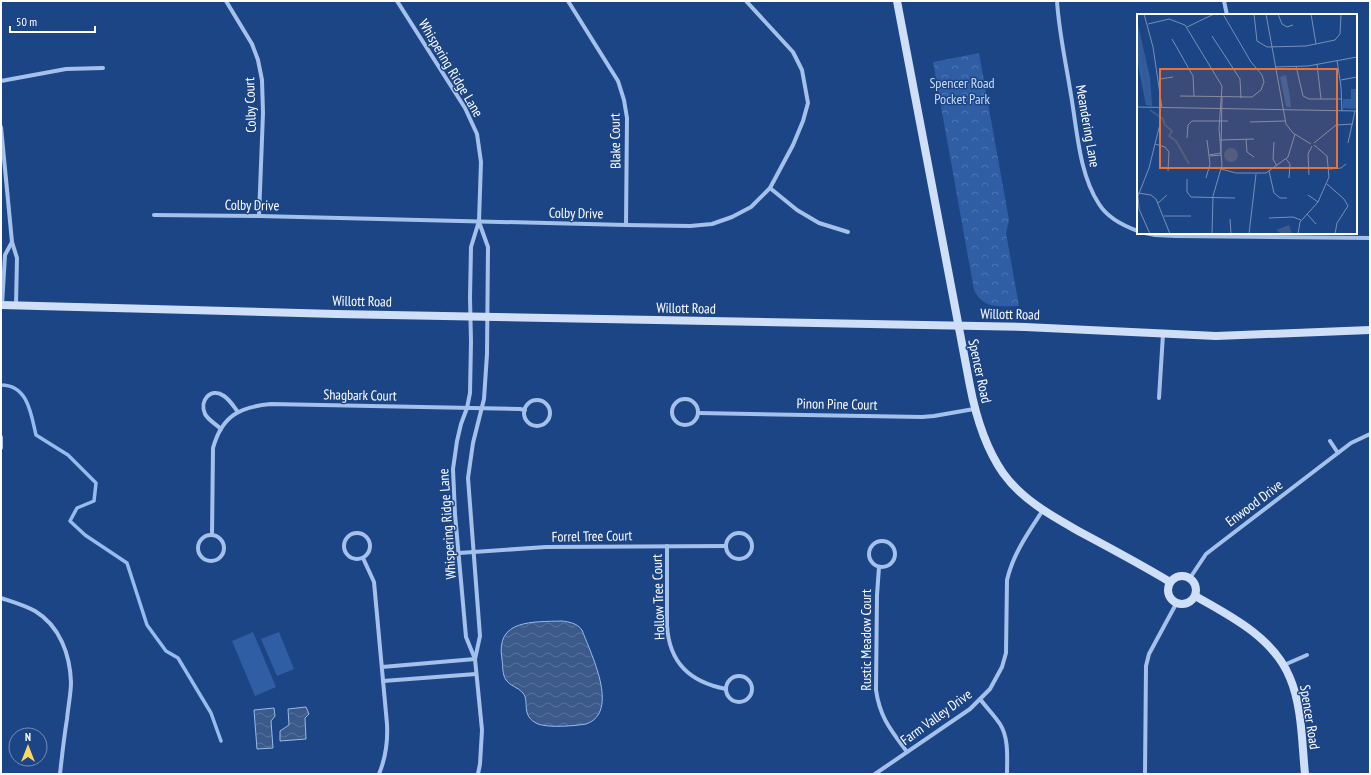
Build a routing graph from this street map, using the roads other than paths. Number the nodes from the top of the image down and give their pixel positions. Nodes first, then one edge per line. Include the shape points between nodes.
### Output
1 (226, 1) edge
2 (397, 1) edge
3 (568, 1) edge
4 (746, 1) edge
5 (897, 1) edge
6 (1057, 1) edge
7 (1224, 1) edge
8 (1227, 14) edge
9 (103, 68) dead end
10 (1, 81) edge
11 (1, 127) edge
12 (770, 188) junction
13 (154, 215) dead end
14 (259, 216) junction
15 (479, 221) junction
16 (626, 225) junction
17 (1137, 231) edge
18 (848, 232) dead end
19 (1150, 234) edge
20 (1250, 234) edge
21 (1370, 238) edge
22 (12, 242) junction
23 (2, 305) edge
24 (16, 306) junction
25 (470, 316) junction
26 (487, 316) junction
27 (958, 326) junction
28 (1370, 330) edge
29 (1163, 334) junction
30 (1160, 398) dead end
31 (467, 408) junction
32 (974, 408) junction
33 (482, 409) junction
34 (524, 410) junction
35 (238, 412) junction
36 (699, 412) junction
37 (221, 429) junction
38 (1370, 434) edge
39 (1, 437) edge
40 (1330, 441) dead end
41 (1, 448) edge
42 (1338, 453) junction
43 (1043, 510) junction
44 (212, 535) junction
45 (667, 546) junction
46 (726, 546) junction
47 (474, 552) junction
48 (459, 553) junction
49 (363, 558) junction
50 (879, 567) junction
51 (1190, 578) junction
52 (1170, 582) junction
53 (1195, 596) junction
54 (1, 598) edge
55 (1176, 604) junction
56 (1307, 656) dead end
57 (475, 659) junction
58 (1284, 665) junction
59 (382, 667) junction
60 (476, 674) junction
61 (383, 681) junction
62 (726, 689) junction
63 (980, 699) junction
64 (907, 752) junction
65 (60, 774) edge
66 (379, 774) edge
67 (478, 774) edge
68 (875, 774) edge
69 (1007, 774) edge
70 (1145, 774) edge
71 (1305, 774) edge

1 - 14 street, Colby Court via 252,44 262,80
2 - 15 street, Whispering Ridge Lane via 465,108 477,134 481,162
3 - 16 street, Blake Court via 618,81 624,100 627,118
4 - 12 street, Colby Drive via 793,52 806,86 808,103 803,121
5 - 27 main road, Spencer Road
6 - 17 street, Meandering Lane via 1062,49 1080,149 1091,191 1099,205 1110,215
7 - 8 street
9 - 10 street via 66,69
11 - 22 street
12 - 16 street, Colby Drive via 752,207 712,224
12 - 18 street via 819,224
13 - 14 street, Colby Drive
14 - 15 street, Colby Drive
15 - 16 street, Colby Drive
15 - 25 street, Whispering Ridge Lane via 471,247
15 - 26 street, Whispering Ridge Lane via 488,247
19 - 20 street
20 - 21 street
22 - 23 street via 5,255
22 - 24 street via 17,258
23 - 24 main road, Willott Road
24 - 25 main road, Willott Road
25 - 26 main road, Willott Road
25 - 31 street, Whispering Ridge Lane via 470,381
26 - 27 main road, Willott Road
26 - 33 street, Whispering Ridge Lane via 487,354
27 - 29 main road, Willott Road
27 - 32 main road, Spencer Road
28 - 29 main road, Willott Road via 1216,336
29 - 30 street
31 - 33 street, Shagbark Court
31 - 35 street, Shagbark Court via 271,404 256,405
31 - 48 street, Whispering Ridge Lane via 457,441 453,469
32 - 36 street, Pinon Pine Court via 922,417
32 - 43 main road, Spencer Road via 988,448 1004,474 1016,488
33 - 34 street, Shagbark Court
33 - 47 street, Whispering Ridge Lane via 473,443 468,478
34 - 34 street via 529,403 541,400 548,405 551,414 544,424 535,426 528,422
35 - 37 street, Shagbark Court
35 - 37 street via 222,395 214,393 207,396 204,403 205,412
36 - 36 street via 695,421 688,425 679,424 672,414 674,405 684,399 693,401
37 - 44 street, Shagbark Court via 214,448
38 - 42 street, Enwood Drive
39 - 41 street
40 - 42 street
42 - 51 street, Enwood Drive via 1206,554
43 - 52 main road, Spencer Road
43 - 63 street, Farm Valley Drive via 1021,544 1010,569 1007,580 1006,653 996,679
44 - 44 street via 222,540 224,549 218,560 209,561 202,557 198,546 202,538
45 - 46 street, Forrel Tree Court
45 - 47 street, Forrel Tree Court via 546,547
45 - 62 street, Hollow Tree Court via 667,625 672,650 680,664 698,681
46 - 46 street via 731,536 743,533 750,538 752,551 746,557 737,559 730,555
47 - 48 street, Forrel Tree Court
47 - 57 street, Whispering Ridge Lane via 480,636
48 - 57 street, Whispering Ridge Lane via 466,637
49 - 49 street via 351,558 345,552 346,540 352,534 364,535 370,542 369,551
49 - 59 street via 374,582
50 - 50 street via 870,560 869,551 873,544 885,541 892,546 894,559 888,565
50 - 64 street, Rustic Meadow Court via 876,690 881,714
51 - 52 main road via 1181,576
51 - 53 main road via 1195,584
52 - 55 main road via 1169,597
53 - 55 main road via 1185,605
53 - 58 main road, Spencer Road via 1244,625 1272,650
54 - 65 street via 22,604 37,612 59,635 65,648 71,683
55 - 70 street via 1149,654 1146,666
56 - 58 street
57 - 59 street
57 - 60 street, Whispering Ridge Lane
58 - 71 main road, Spencer Road via 1291,679 1298,707
59 - 61 street
60 - 61 street
60 - 67 street, Whispering Ridge Lane via 482,730
61 - 66 street via 388,742
62 - 62 street via 730,680 738,676 750,682 752,690 745,701 737,702 729,699
63 - 64 street, Farm Valley Drive via 970,709
63 - 69 street via 1001,725 1006,744
64 - 68 street, Farm Valley Drive

